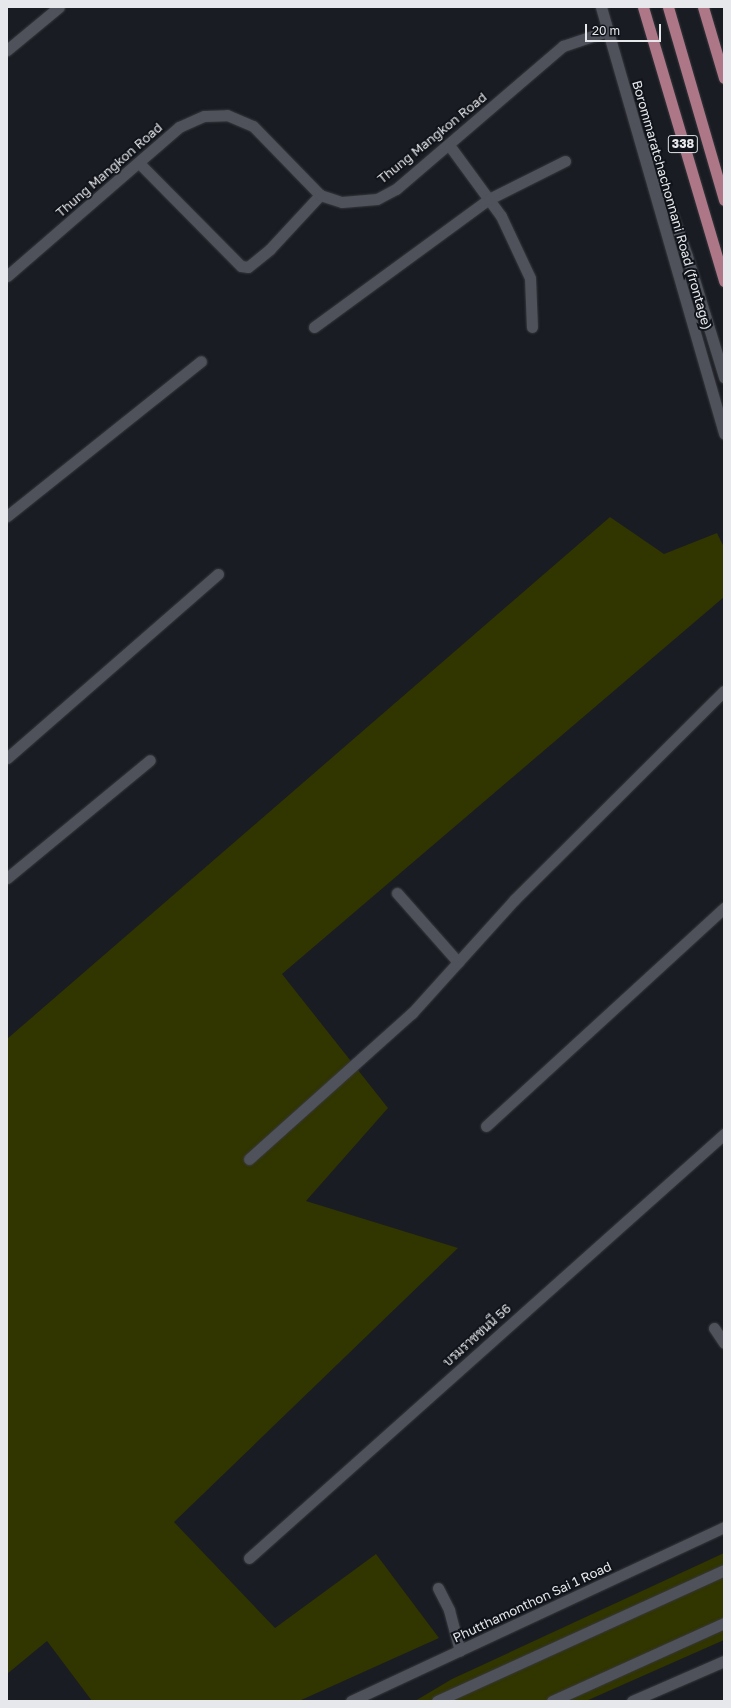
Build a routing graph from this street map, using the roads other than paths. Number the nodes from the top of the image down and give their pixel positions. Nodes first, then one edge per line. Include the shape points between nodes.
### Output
1 (59, 7) edge
2 (601, 7) edge
3 (642, 7) edge
4 (668, 7) edge
5 (703, 7) edge
6 (608, 31) junction
7 (7, 50) edge
8 (724, 78) edge
9 (449, 145) junction
10 (565, 161) dead end
11 (139, 162) junction
12 (320, 195) junction
13 (489, 199) junction
14 (724, 200) edge
15 (7, 276) edge
16 (724, 281) edge
17 (314, 327) dead end
18 (532, 327) dead end
19 (201, 361) dead end
20 (724, 377) edge
21 (724, 434) edge
22 (7, 516) edge
23 (218, 574) dead end
24 (724, 691) edge
25 (7, 758) edge
26 (150, 760) dead end
27 (7, 878) edge
28 (397, 893) dead end
29 (724, 908) edge
30 (458, 962) junction
31 (486, 1126) dead end
32 (724, 1134) edge
33 (249, 1159) dead end
34 (714, 1328) dead end
35 (724, 1343) edge
36 (724, 1527) edge
37 (249, 1558) dead end
38 (724, 1570) edge
39 (438, 1588) dead end
40 (724, 1623) edge
41 (460, 1651) junction
42 (724, 1661) edge
43 (351, 1701) edge
44 (437, 1701) edge
45 (552, 1701) edge
46 (632, 1701) edge

1 - 7 street
2 - 6 street, Borommaratchachonnani Road (frontage)
3 - 16 main road, 338
4 - 14 main road, 338
5 - 8 main road
6 - 9 street, Thung Mangkon Road via 563,46
6 - 20 street via 687,256
6 - 21 street, Borommaratchachonnani Road (frontage)
9 - 12 street, Thung Mangkon Road via 396,189 378,199 342,202
9 - 13 street
10 - 13 street via 520,181
11 - 12 street, Thung Mangkon Road via 179,127 204,116 227,115 253,126
11 - 12 street via 241,266 248,267 270,249
11 - 15 street, Thung Mangkon Road
13 - 17 street
13 - 18 street via 501,216 530,278
19 - 22 street
23 - 25 street
24 - 30 street via 519,895
26 - 27 street
28 - 30 street
29 - 31 street
30 - 33 street via 412,1013
32 - 37 street, บรมราชชนนี 56
34 - 35 street
36 - 41 street, Phutthamonthon Sai 1 Road
38 - 44 street
39 - 41 street via 449,1610
40 - 45 street
41 - 43 street, Phutthamonthon Sai 1 Road
42 - 46 street

